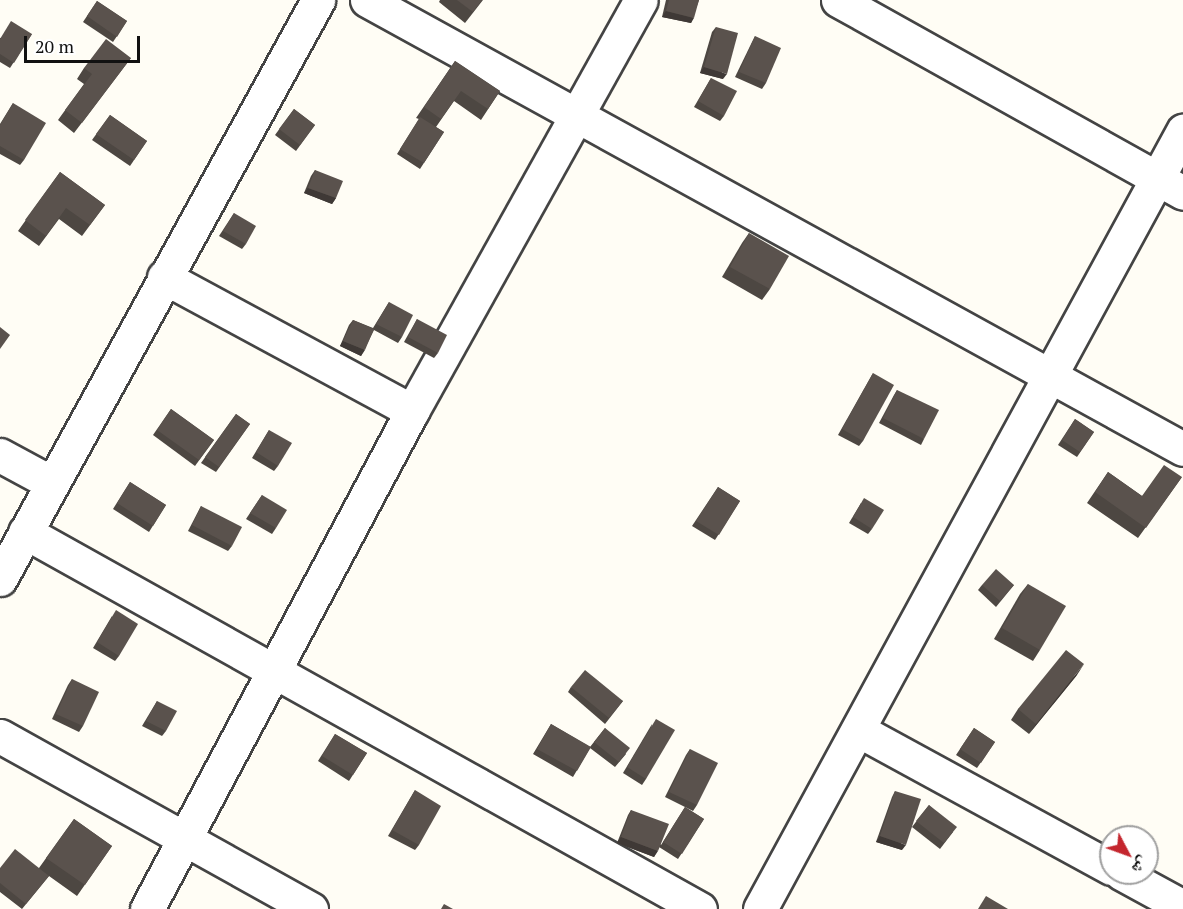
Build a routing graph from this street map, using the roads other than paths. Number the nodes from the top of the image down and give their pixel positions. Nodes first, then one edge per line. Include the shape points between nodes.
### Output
1 (318, 0) edge
2 (367, 0) edge
3 (641, 0) edge
4 (838, 0) edge
5 (578, 116) junction
6 (1183, 131) edge
7 (1170, 185) edge
8 (164, 277) junction
9 (1050, 377) junction
10 (412, 411) junction
11 (1183, 449) edge
12 (0, 455) edge
13 (50, 482) junction
14 (25, 532) junction
15 (0, 579) edge
16 (274, 668) junction
17 (858, 730) junction
18 (0, 736) edge
19 (185, 840) junction
20 (1099, 861) edge
21 (1143, 885) edge
22 (1183, 907) edge
23 (147, 909) edge
24 (311, 909) edge
25 (700, 909) edge
26 (760, 909) edge

1 - 8 street
2 - 5 street
3 - 5 street
4 - 7 street
5 - 9 street
5 - 10 street
6 - 7 street
7 - 9 street
8 - 10 street
8 - 13 street
9 - 11 street
9 - 17 street
10 - 16 street
12 - 13 street
13 - 14 street
14 - 15 street
14 - 16 street
16 - 19 street
16 - 25 street
17 - 20 street
17 - 26 street
18 - 19 street
19 - 23 street
19 - 24 street
21 - 22 street

